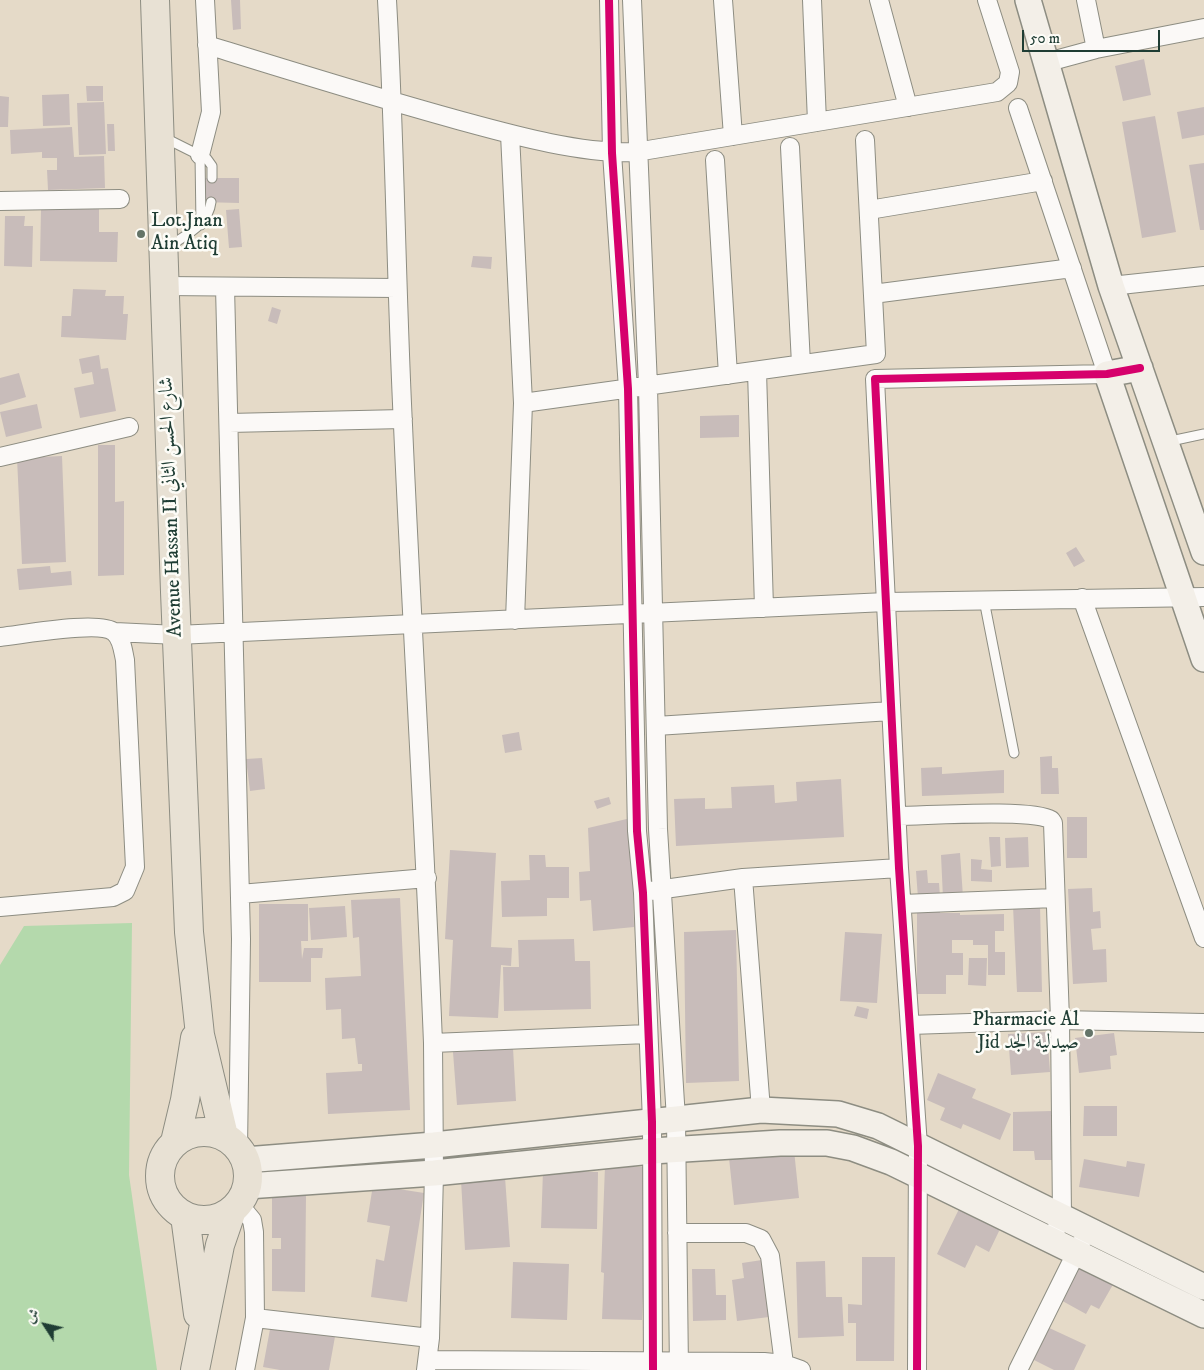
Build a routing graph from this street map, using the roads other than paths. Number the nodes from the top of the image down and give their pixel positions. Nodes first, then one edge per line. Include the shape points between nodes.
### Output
1 (156, 0) edge
2 (205, 0) edge
3 (386, 0) edge
4 (609, 0) edge
5 (632, 0) edge
6 (722, 0) edge
7 (812, 0) edge
8 (879, 0) edge
9 (987, 0) edge
10 (1028, 0) edge
11 (1086, 0) edge
12 (1204, 28) edge
13 (207, 45) junction
14 (1096, 50) junction
15 (1048, 62) junction
16 (392, 102) junction
17 (908, 106) junction
18 (1018, 108) dead end
19 (817, 122) junction
20 (510, 134) junction
21 (159, 135) junction
22 (733, 136) junction
23 (866, 140) dead end
24 (790, 146) dead end
25 (636, 152) junction
26 (612, 153) junction
27 (200, 155) junction
28 (715, 160) dead end
29 (212, 178) dead end
30 (1043, 181) junction
31 (120, 199) dead end
32 (0, 201) edge
33 (211, 202) dead end
34 (869, 210) junction
35 (200, 225) junction
36 (163, 251) junction
37 (1072, 268) junction
38 (1204, 276) edge
39 (164, 286) junction
40 (1111, 286) junction
41 (225, 287) junction
42 (397, 288) junction
43 (874, 294) junction
44 (801, 364) junction
45 (1140, 368) junction
46 (757, 371) junction
47 (1107, 374) junction
48 (728, 375) junction
49 (648, 386) junction
50 (628, 389) junction
51 (522, 403) junction
52 (403, 419) junction
53 (229, 423) junction
54 (129, 427) dead end
55 (1204, 434) edge
56 (1166, 442) junction
57 (0, 457) edge
58 (1204, 552) edge
59 (1082, 598) junction
60 (1193, 598) edge
61 (984, 600) junction
62 (886, 602) junction
63 (764, 608) junction
64 (653, 613) junction
65 (633, 614) junction
66 (515, 620) junction
67 (414, 624) junction
68 (115, 632) junction
69 (234, 633) junction
70 (177, 635) junction
71 (0, 637) edge
72 (1204, 659) edge
73 (891, 711) junction
74 (656, 726) junction
75 (1014, 753) dead end
76 (898, 816) junction
77 (899, 868) junction
78 (427, 878) junction
79 (744, 878) junction
80 (662, 889) junction
81 (642, 893) junction
82 (240, 894) junction
83 (1055, 898) junction
84 (902, 904) junction
85 (0, 907) edge
86 (1204, 938) edge
87 (197, 1014) junction
88 (1060, 1020) junction
89 (1204, 1023) edge
90 (910, 1025) junction
91 (647, 1034) junction
92 (433, 1043) junction
93 (760, 1110) junction
94 (664, 1120) junction
95 (175, 1142) junction
96 (434, 1145) junction
97 (918, 1146) junction
98 (664, 1150) junction
99 (434, 1173) junction
100 (238, 1174) junction
101 (918, 1176) junction
102 (185, 1216) junction
103 (1062, 1217) junction
104 (677, 1233) junction
105 (1051, 1240) junction
106 (1082, 1242) junction
107 (1204, 1287) edge
108 (1204, 1315) edge
109 (254, 1318) junction
110 (430, 1338) junction
111 (197, 1358) edge
112 (784, 1364) junction
113 (427, 1365) edge
114 (652, 1365) edge
115 (679, 1365) edge
116 (245, 1370) edge
117 (801, 1370) edge
118 (917, 1370) edge
119 (1018, 1370) edge

1 - 21 main road, Avenue Hassan II شارع الحسن الثاني
2 - 13 street
3 - 16 street
4 - 26 street
5 - 25 street
6 - 22 street
7 - 19 street
8 - 17 street
9 - 17 street via 1010,72 1008,83 997,92
10 - 15 street
11 - 14 street
12 - 14 street
13 - 16 street
13 - 27 street via 210,112
14 - 15 street
15 - 40 street
16 - 20 street
16 - 42 street
17 - 19 street
18 - 30 street
19 - 22 street
20 - 26 street
20 - 51 street
21 - 27 lane
21 - 36 main road, Avenue Hassan II شارع الحسن الثاني
22 - 25 street
23 - 34 street
24 - 44 street
25 - 26 street
25 - 49 street
26 - 50 street
27 - 29 lane via 210,162
27 - 35 lane
28 - 48 street
30 - 34 street
30 - 37 street
31 - 32 street
33 - 35 lane via 208,215
34 - 43 street
35 - 36 lane
36 - 39 main road, Avenue Hassan II شارع الحسن الثاني
37 - 43 street
37 - 47 street
38 - 40 street
39 - 41 street
39 - 70 main road, Avenue Hassan II شارع الحسن الثاني
40 - 45 street
41 - 42 street
41 - 53 street
42 - 52 street
43 - 44 street via 876,354
44 - 46 street
45 - 47 street
45 - 56 street
46 - 48 street
46 - 63 street
47 - 60 street
47 - 62 street via 875,379
48 - 49 street
49 - 50 street
49 - 64 street
50 - 51 street
50 - 65 street
51 - 66 street
52 - 53 street
52 - 67 street
53 - 69 street
54 - 57 street
55 - 56 lane
56 - 58 street
59 - 60 street
59 - 61 street
59 - 86 street
60 - 72 street
61 - 62 street
61 - 75 lane
62 - 63 street
62 - 73 street
63 - 64 street
64 - 65 street
64 - 74 street
65 - 66 street
65 - 81 street via 637,831
66 - 67 street
67 - 69 street
67 - 78 street
68 - 70 street
68 - 71 street via 106,628 80,627
68 - 85 street via 125,660 135,867 131,880 125,891 114,897
69 - 70 street
69 - 82 street
70 - 87 main road, Avenue Hassan II شارع الحسن الثاني via 189,932
73 - 74 street
73 - 76 street
74 - 80 street
76 - 77 street
76 - 83 street via 1016,814 1048,818 1053,823
77 - 79 street
77 - 84 street
78 - 82 street
78 - 92 street
79 - 80 street
79 - 93 street
80 - 81 street
80 - 94 street
81 - 91 street
82 - 100 street
83 - 84 street
83 - 88 street
84 - 90 street
87 - 95 main road, Avenue Hassan II شارع الحسن الثاني via 189,1078
87 - 100 main road, Avenue Hassan II شارع الحسن الثاني via 209,1077
88 - 89 street
88 - 90 street
88 - 103 street
90 - 97 street
91 - 92 street
91 - 94 street
92 - 96 street
93 - 94 street
93 - 97 street via 838,1114 878,1126
94 - 96 street
94 - 98 street
94 - 98 street
95 - 100 main road via 193,1132 208,1132
95 - 102 main road via 165,1153 160,1167 160,1182 164,1196
96 - 99 street
96 - 100 street
97 - 101 street
97 - 103 street
98 - 99 street
98 - 101 street via 827,1143 866,1153
98 - 104 street
98 - 114 street
99 - 100 street
99 - 110 street
100 - 102 main road via 224,1215 204,1220
100 - 109 street via 254,1232
100 - 111 main road
101 - 105 street
101 - 118 street
102 - 111 main road via 195,1285
103 - 105 street
103 - 106 street
104 - 112 street via 746,1233 761,1239 770,1256
104 - 115 street
105 - 106 street
106 - 107 street
106 - 108 street
106 - 119 street
109 - 110 street
109 - 116 street
110 - 113 street
112 - 115 street
112 - 117 street
113 - 114 street
114 - 115 street

